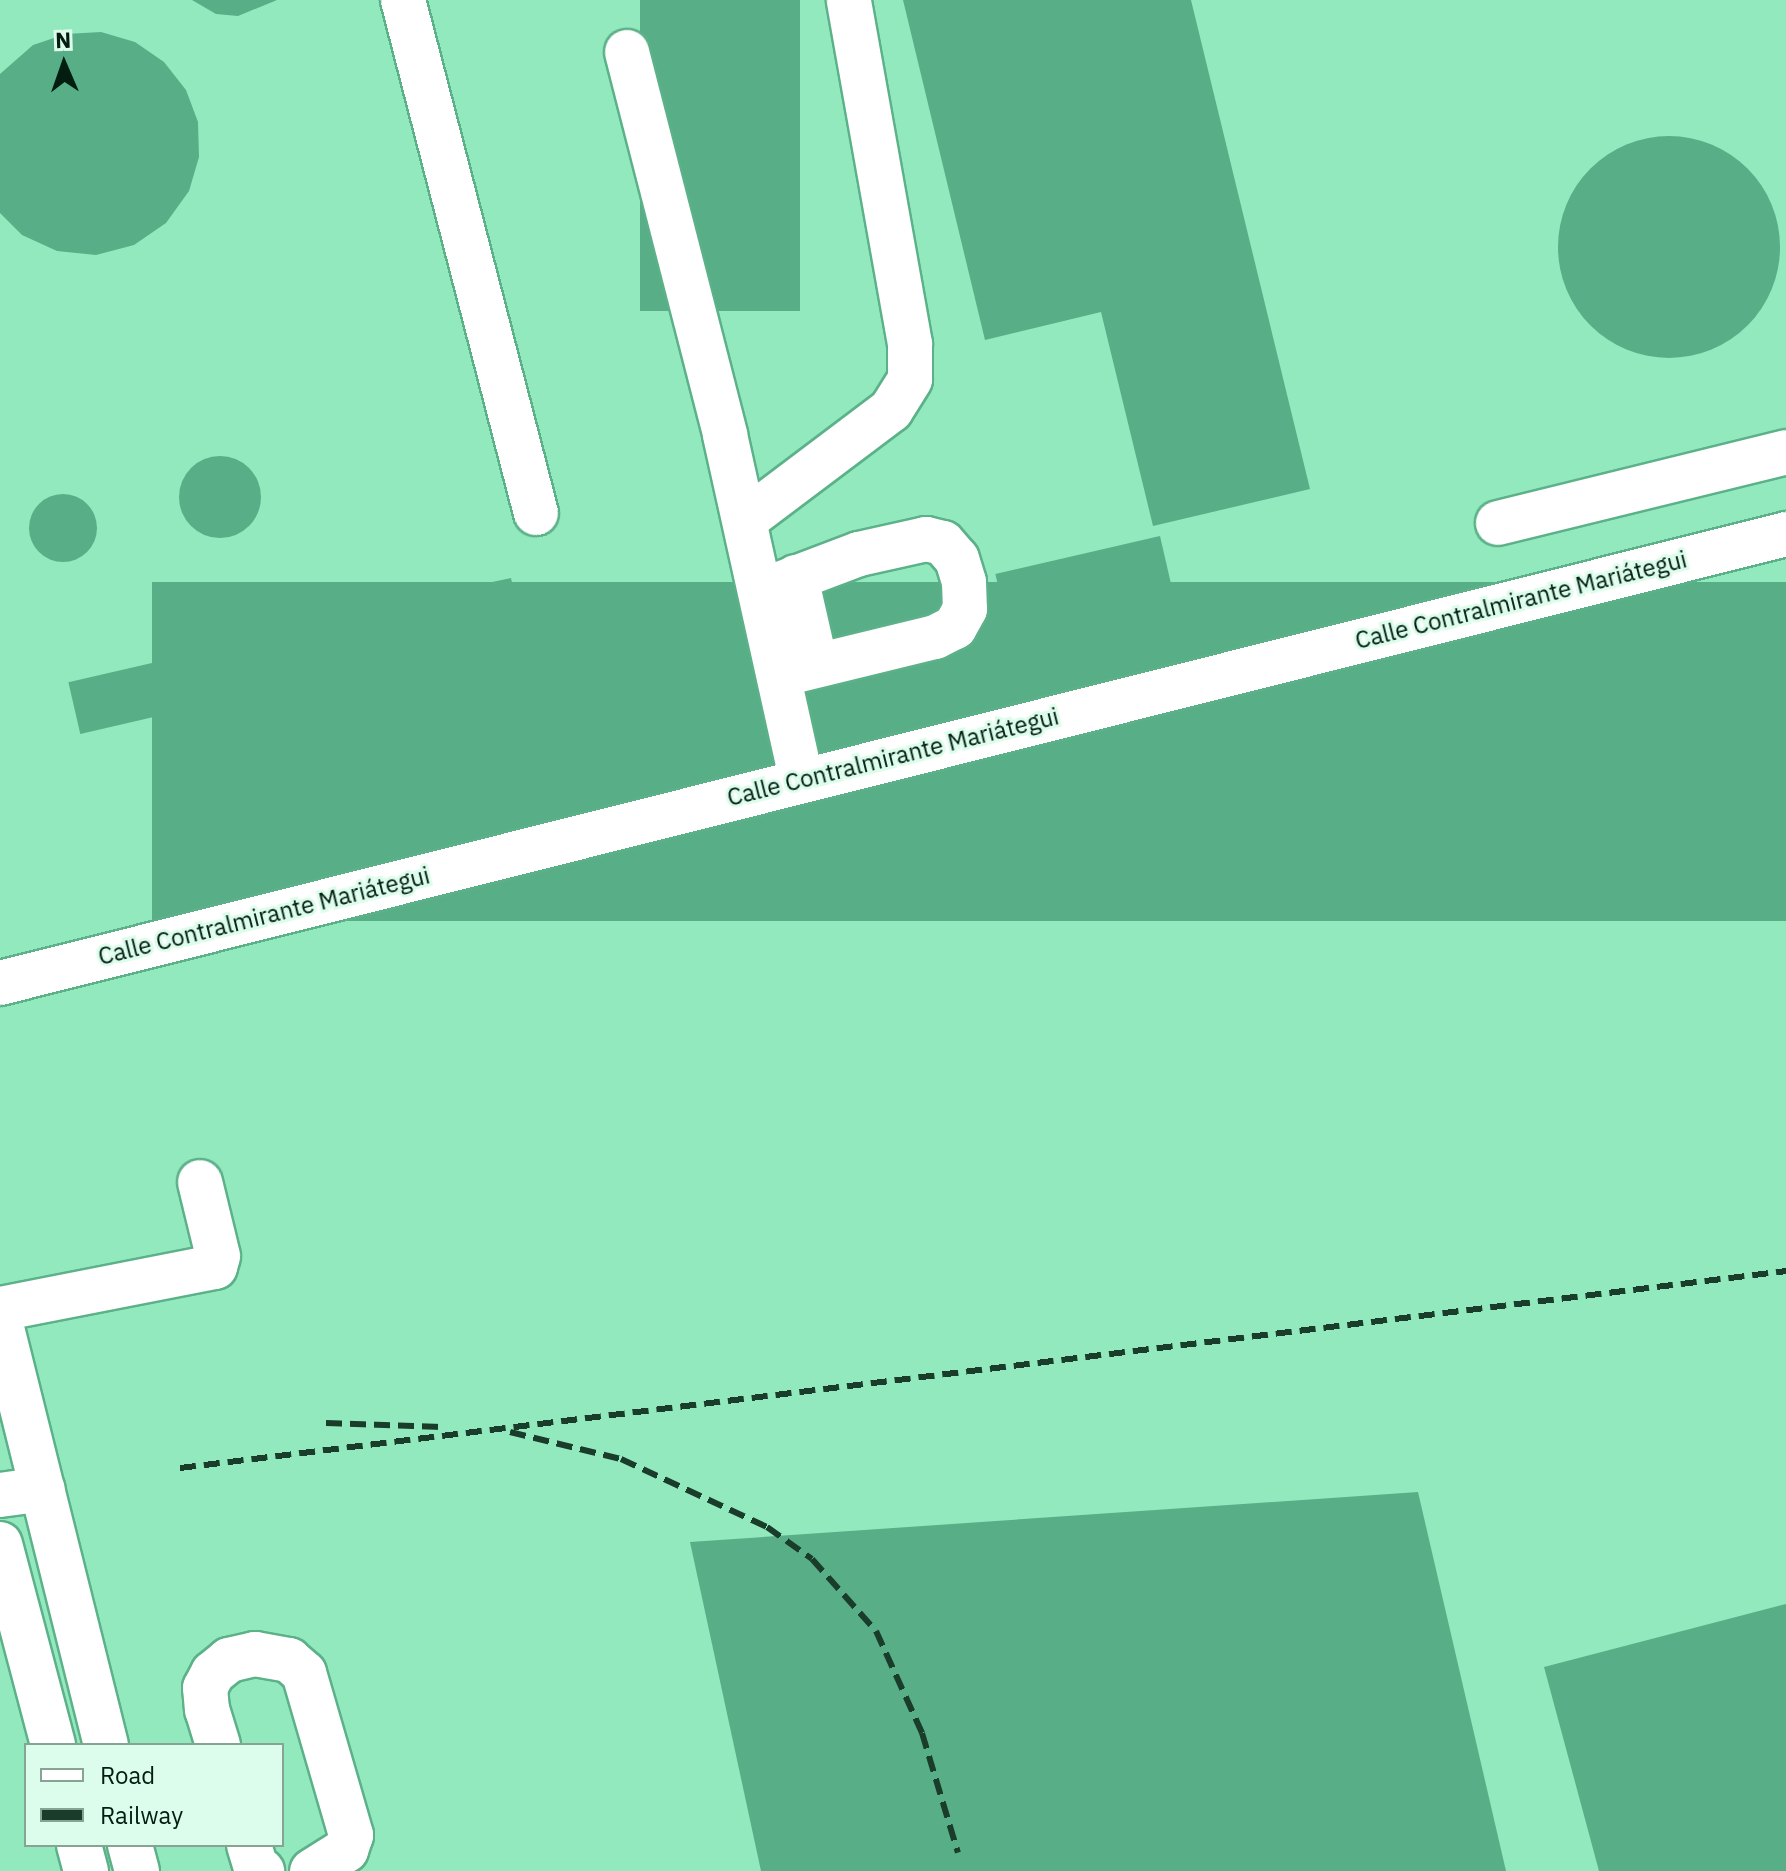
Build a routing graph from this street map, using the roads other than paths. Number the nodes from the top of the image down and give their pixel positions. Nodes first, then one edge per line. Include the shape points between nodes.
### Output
1 (403, 0) edge
2 (849, 0) edge
3 (627, 52) dead end
4 (1786, 452) edge
5 (536, 513) dead end
6 (745, 520) junction
7 (1498, 523) dead end
8 (1786, 534) edge
9 (778, 584) junction
10 (797, 670) junction
11 (801, 779) junction
12 (0, 983) edge
13 (200, 1182) dead end
14 (0, 1309) edge
15 (0, 1320) edge
16 (43, 1489) junction
17 (0, 1495) edge
18 (0, 1544) edge
19 (52, 1743) edge
20 (106, 1743) edge
21 (217, 1743) edge
22 (80, 1847) edge
23 (131, 1847) edge
24 (86, 1871) edge
25 (137, 1871) edge
26 (312, 1871) edge

1 - 5 street
2 - 6 street via 910,344 910,379 891,410
3 - 6 street
4 - 7 street
6 - 9 street
8 - 11 street, Calle Contralmirante Mariátegui
9 - 10 street
9 - 10 street via 859,554 926,539 943,543 957,559 964,582 965,609 955,627 935,637
10 - 11 street
11 - 12 street, Calle Contralmirante Mariátegui
13 - 14 street via 218,1256 215,1267
15 - 16 street
16 - 17 street
16 - 20 street
18 - 19 street
21 - 26 street via 206,1699 213,1673 229,1660 255,1654 289,1660 304,1673 351,1835 346,1850
22 - 24 street
23 - 25 street

